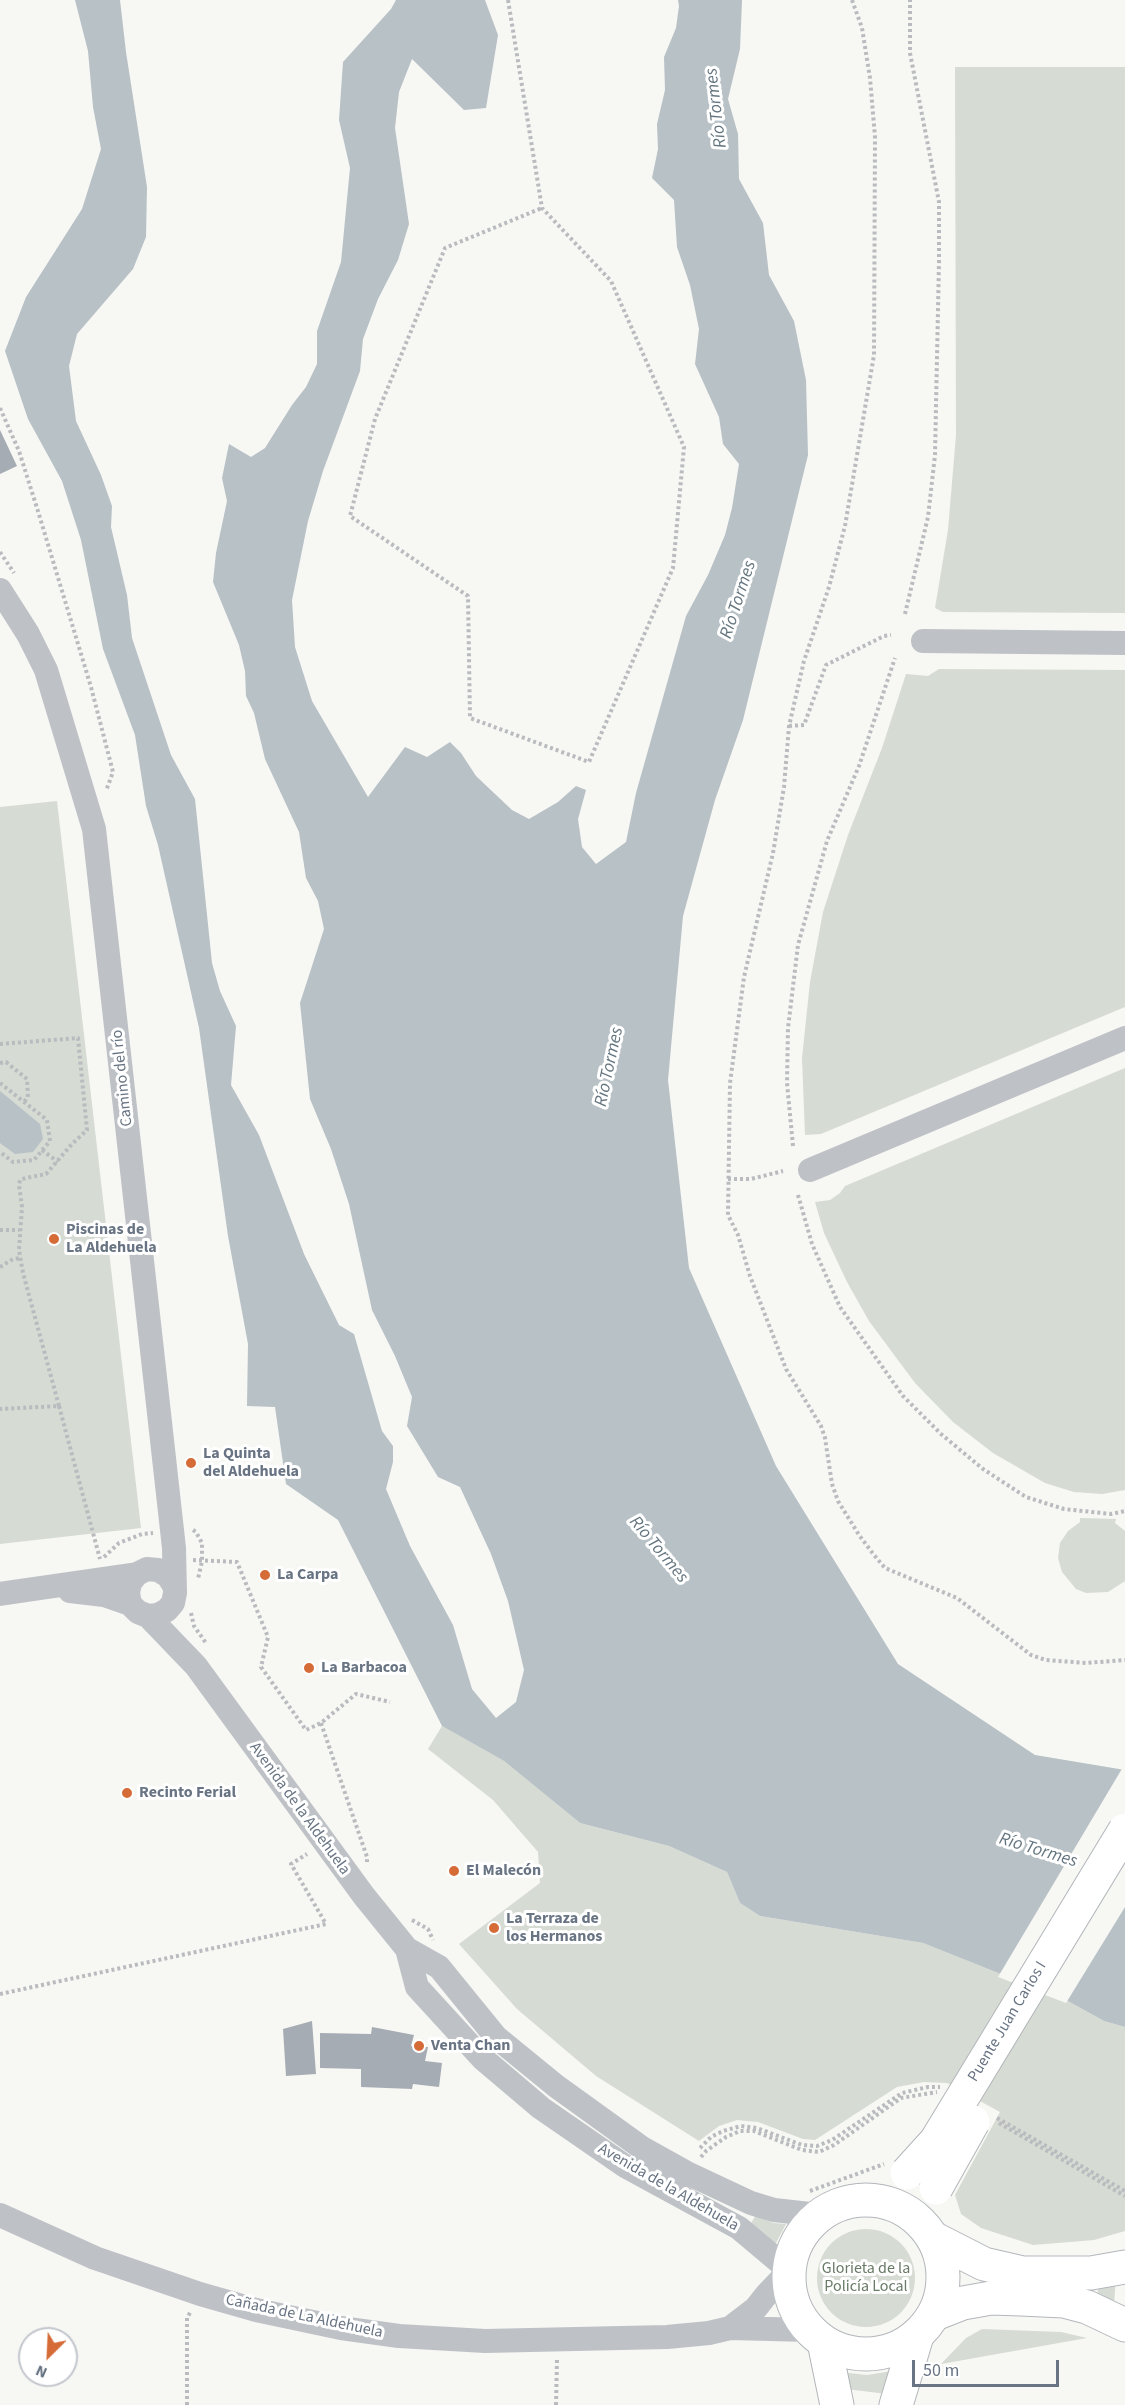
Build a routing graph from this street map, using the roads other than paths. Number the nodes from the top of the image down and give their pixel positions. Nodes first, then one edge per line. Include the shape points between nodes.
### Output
1 (0, 590) edge
2 (923, 641) dead end
3 (1125, 643) edge
4 (1125, 1038) edge
5 (810, 1170) dead end
6 (137, 1574) junction
7 (43, 1588) junction
8 (0, 1594) edge
9 (184, 1594) junction
10 (139, 1610) junction
11 (196, 1666) junction
12 (1125, 1830) edge
13 (1125, 1868) edge
14 (407, 1949) junction
15 (873, 2200) junction
16 (810, 2205) junction
17 (0, 2215) edge
18 (930, 2233) junction
19 (1125, 2267) edge
20 (788, 2271) junction
21 (926, 2325) junction
22 (1125, 2325) edge
23 (730, 2328) junction
24 (816, 2336) junction
25 (837, 2405) edge
26 (896, 2405) edge

1 - 9 street, Camino del río via 46,670 94,829 173,1532
2 - 3 street
4 - 5 street
6 - 7 street, Avenida de la Aldehuela via 97,1566
6 - 9 street via 147,1569 158,1570
6 - 10 street via 128,1593
7 - 8 street, Avenida de la Aldehuela
7 - 10 street, Avenida de la Aldehuela via 104,1595
9 - 10 street via 158,1615
9 - 11 street, Avenida de la Aldehuela
10 - 11 street, Avenida de la Aldehuela
11 - 14 street, Avenida de la Aldehuela via 351,1879
12 - 15 main road, Puente Juan Carlos I, bridge via 936,2141 897,2168
13 - 18 main road, Puente Juan Carlos I, bridge via 952,2156 936,2188
14 - 16 street, Avenida de la Aldehuela via 439,1967 496,2037 642,2148 687,2173 774,2211
14 - 20 street, Avenida de la Aldehuela via 417,1987 482,2058 541,2108 625,2166 739,2228
15 - 16 main road
15 - 18 main road via 911,2214
16 - 20 main road
17 - 23 street, Cañada de La Aldehuela via 95,2258 200,2294 341,2328 485,2341 667,2337
18 - 19 main road via 984,2264 1023,2272 1091,2273
18 - 21 main road via 942,2262 943,2289
20 - 23 street, Cañada de La Aldehuela via 756,2308
20 - 24 main road via 794,2306
21 - 22 main road via 963,2303 991,2298 1065,2301
21 - 24 main road via 887,2352 854,2354
21 - 26 main road
23 - 24 street, Cañada de La Aldehuela
24 - 25 main road

